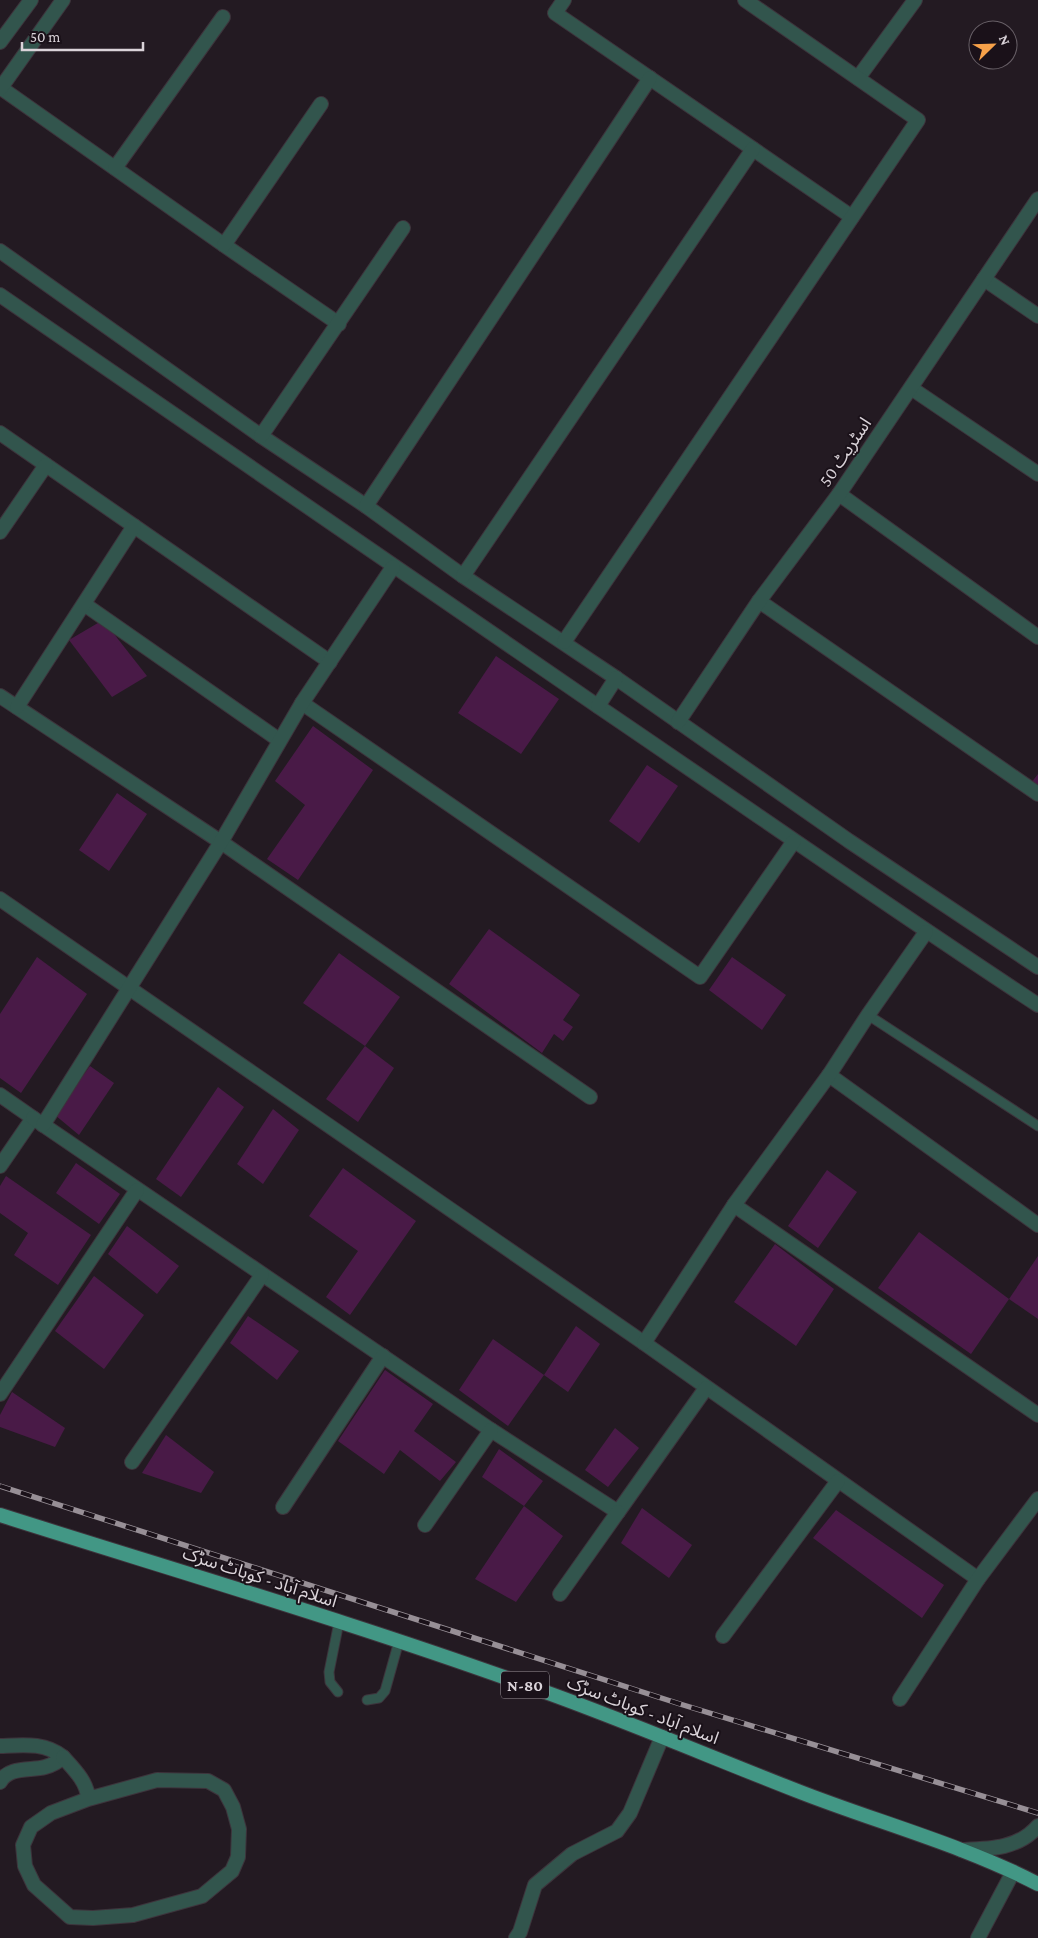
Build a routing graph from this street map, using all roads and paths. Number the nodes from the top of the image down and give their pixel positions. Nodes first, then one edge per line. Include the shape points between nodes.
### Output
1 (31, 0) edge
2 (63, 0) edge
3 (564, 0) edge
4 (745, 0) edge
5 (915, 0) edge
6 (223, 17) dead end
7 (0, 42) edge
8 (650, 78) junction
9 (858, 78) junction
10 (0, 89) edge
11 (321, 104) dead end
12 (753, 149) junction
13 (115, 168) junction
14 (1038, 199) edge
15 (852, 217) junction
16 (403, 228) dead end
17 (224, 245) junction
18 (0, 251) edge
19 (984, 279) junction
20 (0, 295) edge
21 (1038, 316) edge
22 (339, 324) junction
23 (911, 388) junction
24 (0, 433) edge
25 (261, 436) junction
26 (46, 465) junction
27 (1038, 474) edge
28 (839, 494) junction
29 (366, 506) junction
30 (134, 526) junction
31 (0, 532) edge
32 (393, 567) junction
33 (463, 576) junction
34 (759, 601) junction
35 (84, 604) junction
36 (1038, 638) edge
37 (564, 642) junction
38 (330, 662) junction
39 (616, 678) junction
40 (0, 696) edge
41 (302, 703) junction
42 (598, 706) junction
43 (17, 707) junction
44 (678, 722) junction
45 (279, 740) junction
46 (1038, 794) edge
47 (794, 841) junction
48 (221, 842) junction
49 (0, 899) edge
50 (926, 932) junction
51 (1038, 967) edge
52 (130, 988) junction
53 (1038, 1005) edge
54 (868, 1015) junction
55 (829, 1075) junction
56 (0, 1095) edge
57 (590, 1097) dead end
58 (38, 1122) junction
59 (1038, 1126) edge
60 (0, 1166) edge
61 (137, 1190) junction
62 (734, 1205) junction
63 (1038, 1225) edge
64 (262, 1274) junction
65 (644, 1343) junction
66 (383, 1356) junction
67 (706, 1388) junction
68 (0, 1394) edge
69 (1038, 1415) edge
70 (491, 1430) junction
71 (132, 1462) dead end
72 (838, 1481) junction
73 (1038, 1499) edge
74 (283, 1507) dead end
75 (618, 1512) junction
76 (0, 1515) edge
77 (425, 1525) dead end
78 (978, 1579) junction
79 (560, 1594) dead end
80 (338, 1622) junction
81 (723, 1636) dead end
82 (399, 1641) junction
83 (338, 1692) dead end
84 (900, 1699) dead end
85 (367, 1700) dead end
86 (662, 1737) junction
87 (0, 1746) edge
88 (63, 1757) junction
89 (0, 1782) edge
90 (88, 1799) junction
91 (1038, 1826) edge
92 (961, 1850) junction
93 (1012, 1872) junction
94 (1038, 1884) edge
95 (516, 1938) edge
96 (978, 1938) edge

1 - 7 street
2 - 10 street
3 - 8 street via 555,13
4 - 9 street
5 - 9 street
6 - 13 street
8 - 12 street
8 - 29 street
9 - 15 street via 918,120
10 - 13 street
11 - 17 street
12 - 15 street
12 - 33 street
13 - 17 street
14 - 19 street, اسٹریٹ 50
15 - 37 street
16 - 22 street
17 - 22 street
18 - 25 street
19 - 21 street
19 - 23 street, اسٹریٹ 50
20 - 32 street
22 - 25 street
23 - 27 street
23 - 28 street, اسٹریٹ 50
24 - 26 street
25 - 29 street
26 - 30 street
26 - 31 street
28 - 34 street, اسٹریٹ 50
28 - 36 street
29 - 33 street
30 - 35 street
30 - 38 street
32 - 38 street
32 - 42 street
33 - 37 street
34 - 44 street, اسٹریٹ 50
34 - 46 street
35 - 43 street
35 - 45 street
37 - 39 street
38 - 41 street
39 - 42 street
39 - 44 street
40 - 43 street
41 - 45 street
41 - 47 street via 700,977
42 - 47 street
43 - 48 street
44 - 51 street
45 - 48 street
47 - 50 street
48 - 52 street
48 - 57 street
49 - 52 street
50 - 53 street
50 - 54 street
52 - 58 street
52 - 65 street
54 - 55 street
54 - 59 lane
55 - 62 street
55 - 63 street
56 - 58 street
58 - 60 street
58 - 61 street
61 - 64 street
61 - 68 street
62 - 65 street
62 - 69 street
64 - 66 street
64 - 71 street
65 - 67 street
66 - 70 street
66 - 74 street
67 - 72 street
67 - 75 street
70 - 75 street
70 - 77 street
72 - 78 street
72 - 81 street
73 - 78 street
75 - 79 street
76 - 80 highway, اسلام آباد - کوہاٹ سڑک / N-80
78 - 84 street
80 - 82 highway, اسلام آباد - کوہاٹ سڑک / N-80
80 - 83 lane via 329,1672 330,1682
82 - 85 lane via 385,1691 379,1698
82 - 86 highway, اسلام آباد - کوہاٹ سڑک / N-80
86 - 92 highway, اسلام آباد - کوہاٹ سڑک / N-80 via 799,1792
86 - 95 street via 622,1825 572,1854 535,1885
87 - 88 street via 35,1744
88 - 89 street via 44,1767 22,1768
88 - 90 street via 88,1792
90 - 90 street via 51,1812 31,1827 23,1845 25,1866 34,1885 70,1917 133,1916 202,1896 232,1871 238,1857 239,1828 224,1790 208,1781 157,1780
91 - 92 street via 1020,1841 1002,1848
92 - 93 highway, اسلام آباد - کوہاٹ سڑک / N-80
93 - 94 highway, اسلام آباد - کوہاٹ سڑک / N-80
93 - 96 street

